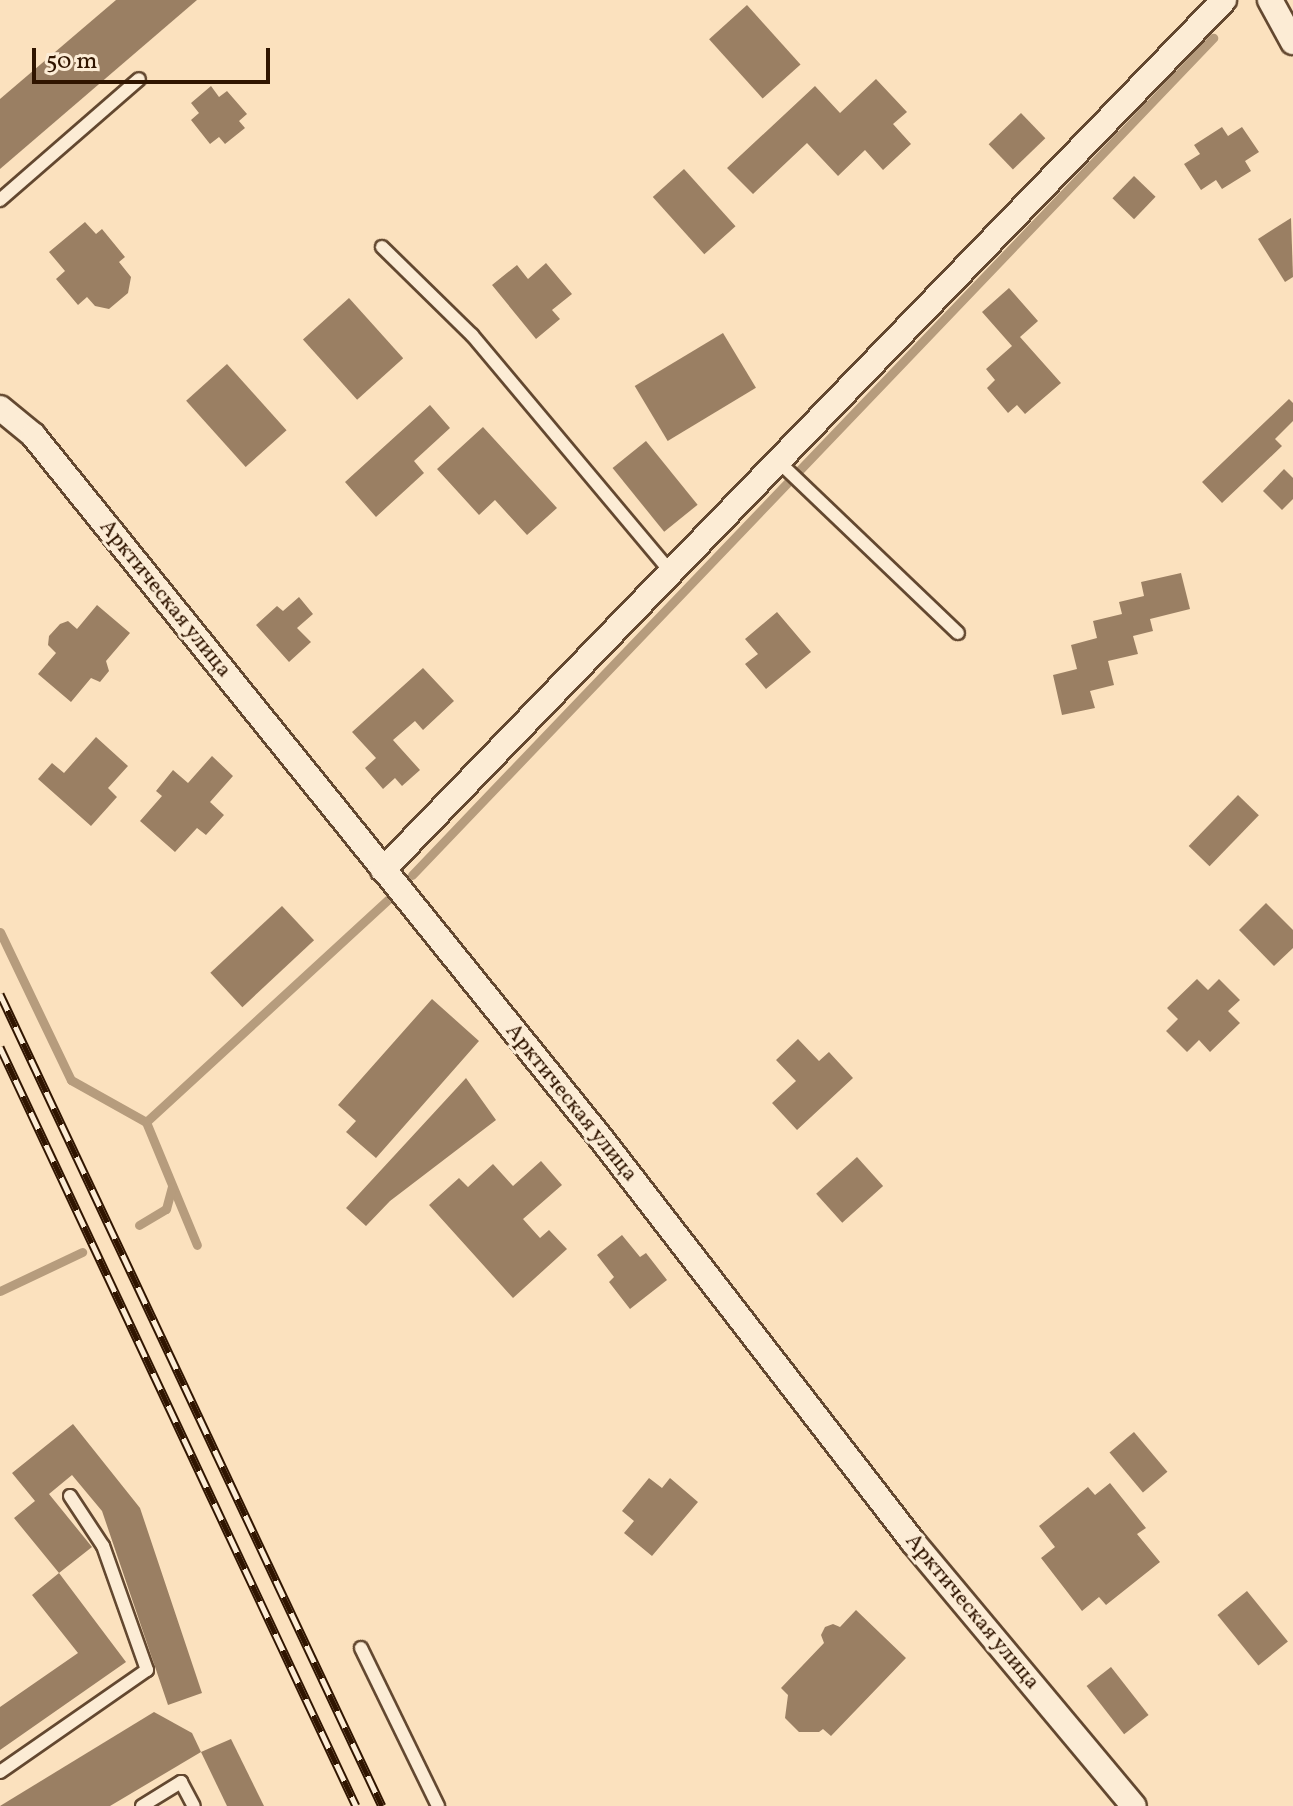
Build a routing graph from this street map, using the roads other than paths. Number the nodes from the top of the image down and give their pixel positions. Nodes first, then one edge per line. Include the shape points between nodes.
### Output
1 (1224, 0) edge
2 (1270, 0) edge
3 (1293, 42) edge
4 (139, 79) dead end
5 (0, 200) edge
6 (382, 247) dead end
7 (0, 408) edge
8 (780, 463) junction
9 (671, 572) junction
10 (958, 633) dead end
11 (383, 870) junction
12 (70, 1496) dead end
13 (361, 1648) dead end
14 (0, 1772) edge
15 (142, 1806) edge
16 (194, 1806) edge
17 (438, 1806) edge
18 (1134, 1806) edge

1 - 8 street
2 - 3 street
4 - 5 lane
6 - 9 lane via 472,335
7 - 11 street, Арктическая улица via 33,435
8 - 9 street
8 - 10 lane
9 - 11 street
11 - 18 street, Арктическая улица via 603,1141 913,1542
12 - 14 lane via 103,1546 147,1670
13 - 17 lane
15 - 16 lane via 181,1782

